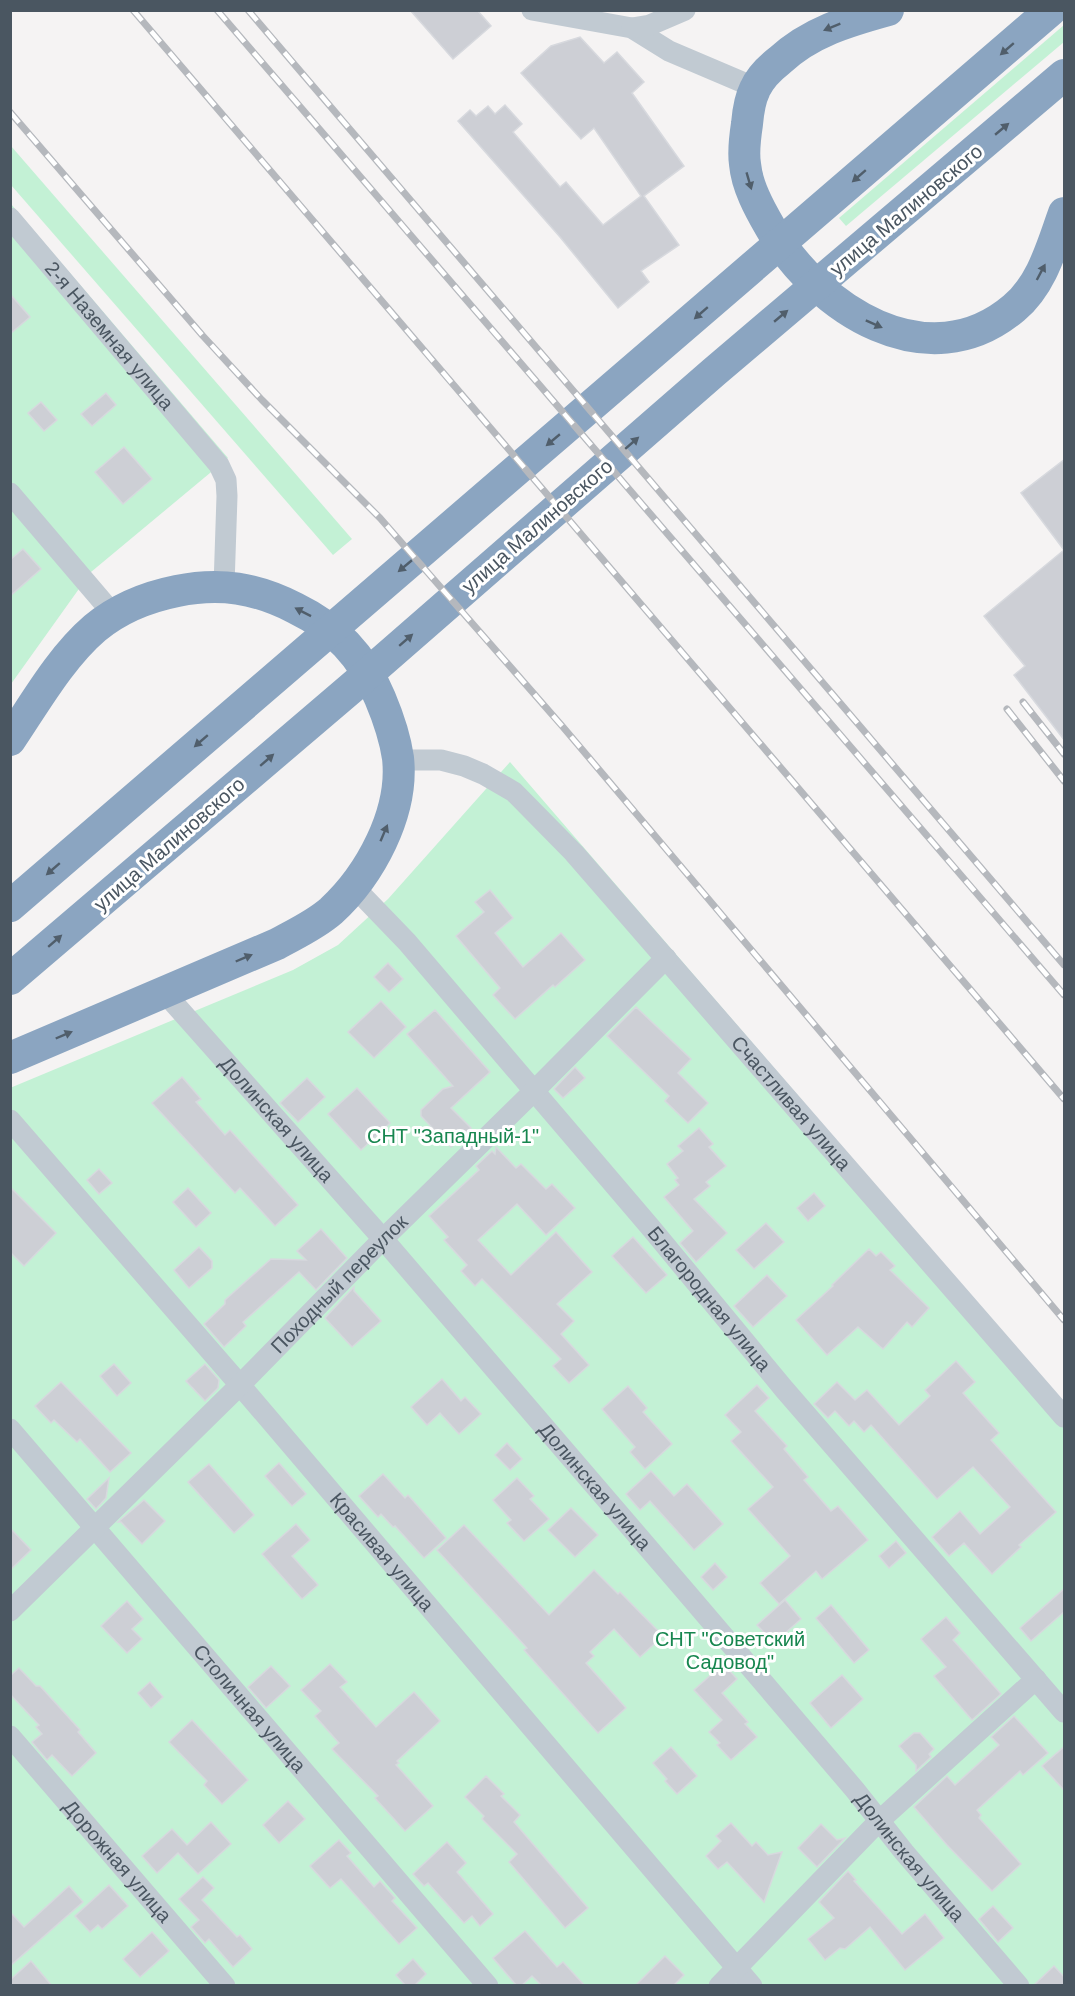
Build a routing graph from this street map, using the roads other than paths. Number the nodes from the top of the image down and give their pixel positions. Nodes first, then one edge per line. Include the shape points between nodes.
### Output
1 (532, 10) edge
2 (685, 10) edge
3 (888, 10) edge
4 (1051, 10) edge
5 (632, 28) junction
6 (1065, 75) edge
7 (756, 88) junction
8 (1065, 213) edge
9 (10, 218) edge
10 (10, 493) edge
11 (224, 586) junction
12 (114, 615) junction
13 (10, 740) edge
14 (398, 760) junction
15 (354, 887) junction
16 (10, 906) edge
17 (666, 958) junction
18 (10, 979) edge
19 (164, 993) junction
20 (10, 1058) edge
21 (534, 1091) junction
22 (10, 1120) edge
23 (382, 1239) junction
24 (240, 1385) junction
25 (1065, 1417) edge
26 (10, 1429) edge
27 (95, 1526) junction
28 (10, 1611) edge
29 (1036, 1679) junction
30 (1065, 1712) edge
31 (10, 1736) edge
32 (879, 1821) junction
33 (737, 1968) junction
34 (225, 1986) edge
35 (488, 1986) edge
36 (719, 1986) edge
37 (752, 1986) edge
38 (1019, 1986) edge

1 - 5 street
2 - 5 street
3 -> 7 highway via 816,34 792,49
4 -> 16 highway
5 - 7 street via 669,51
18 -> 6 highway, улица Малиновского
7 -> 8 highway via 748,110 745,165 762,213 797,265 826,294 845,309 890,331 942,338 969,333 995,322 1029,292 1043,269
9 - 11 street, 2-я Наземная улица via 211,454 226,480
10 - 12 street
11 - 12 highway via 160,594
14 -> 11 highway via 393,730 372,680 357,655 336,633 285,603 257,592
12 - 13 highway via 96,627 66,659
15 -> 14 highway via 391,818
14 - 17 street, Счастливая улица via 441,760 464,766 514,792 574,853
19 -> 15 highway via 306,929
15 - 21 street, Благородная улица via 407,942
17 - 21 street, Походный переулок
17 - 25 street, Счастливая улица
20 -> 19 highway
19 - 23 street, Долинская улица
21 - 23 street, Походный переулок
21 - 29 street, Благородная улица via 784,1389
22 - 24 street, Красивая улица
23 - 24 street, Походный переулок
23 - 32 street, Долинская улица
24 - 27 street, Походный переулок
24 - 33 street, Красивая улица
26 - 27 street, Столичная улица
27 - 28 street, Походный переулок
27 - 35 street, Столичная улица
29 - 30 street, Благородная улица
29 - 32 street
31 - 34 street, Дорожная улица
32 - 33 street
32 - 38 street, Долинская улица
33 - 36 street
33 - 37 street, Красивая улица

